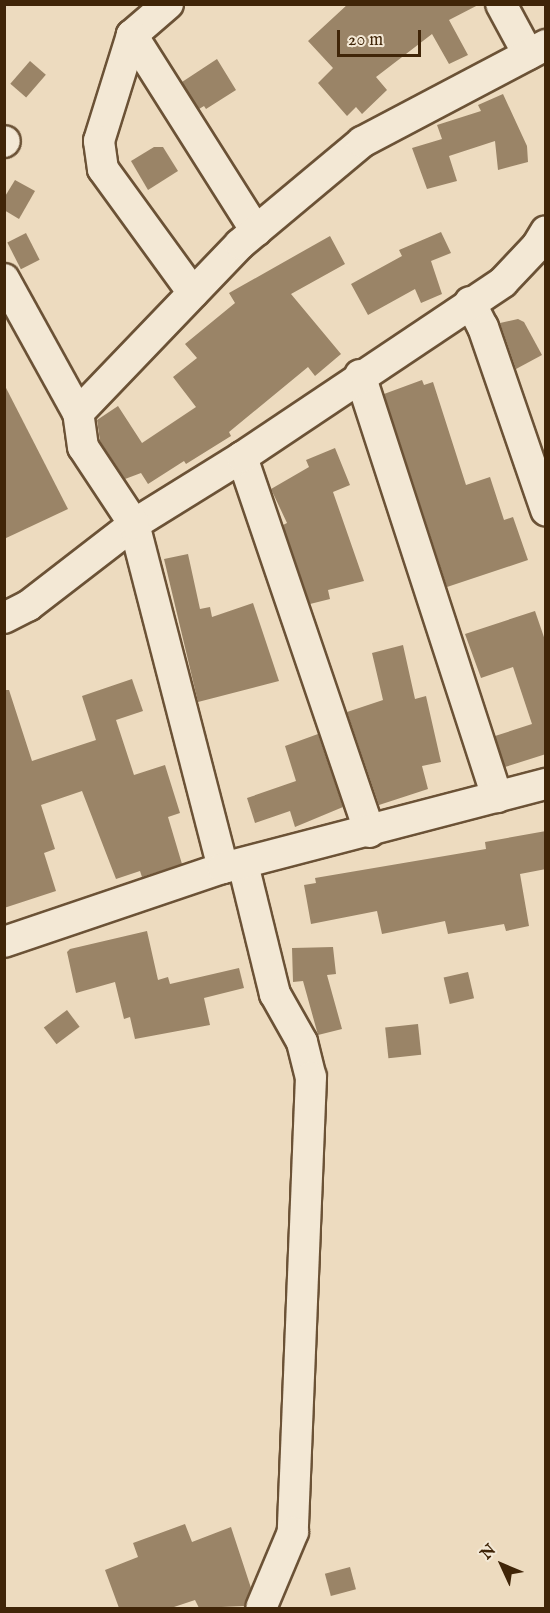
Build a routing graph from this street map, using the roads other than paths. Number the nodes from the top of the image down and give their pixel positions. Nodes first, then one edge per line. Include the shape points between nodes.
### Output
1 (168, 4) edge
2 (501, 4) edge
3 (132, 35) junction
4 (541, 53) edge
5 (256, 231) junction
6 (546, 231) edge
7 (4, 279) edge
8 (193, 293) junction
9 (470, 302) junction
10 (360, 375) junction
11 (78, 413) junction
12 (242, 457) junction
13 (546, 510) edge
14 (134, 524) junction
15 (4, 618) edge
16 (546, 784) edge
17 (497, 797) junction
18 (370, 832) junction
19 (233, 866) junction
20 (4, 942) edge
21 (261, 1608) edge

1 - 3 street
2 - 4 street
3 - 5 street
3 - 8 street via 99,141 104,169
4 - 5 street via 362,142
5 - 8 street
6 - 9 street via 503,282
7 - 11 street
8 - 11 street
9 - 10 street
9 - 13 street via 483,327
10 - 12 street
10 - 17 street
11 - 14 street via 83,447
12 - 14 street
12 - 18 street
14 - 15 street via 28,606
14 - 19 street
16 - 17 street
17 - 18 street
18 - 19 street
19 - 20 street
19 - 21 street via 275,994 302,1042 311,1077 293,1532

